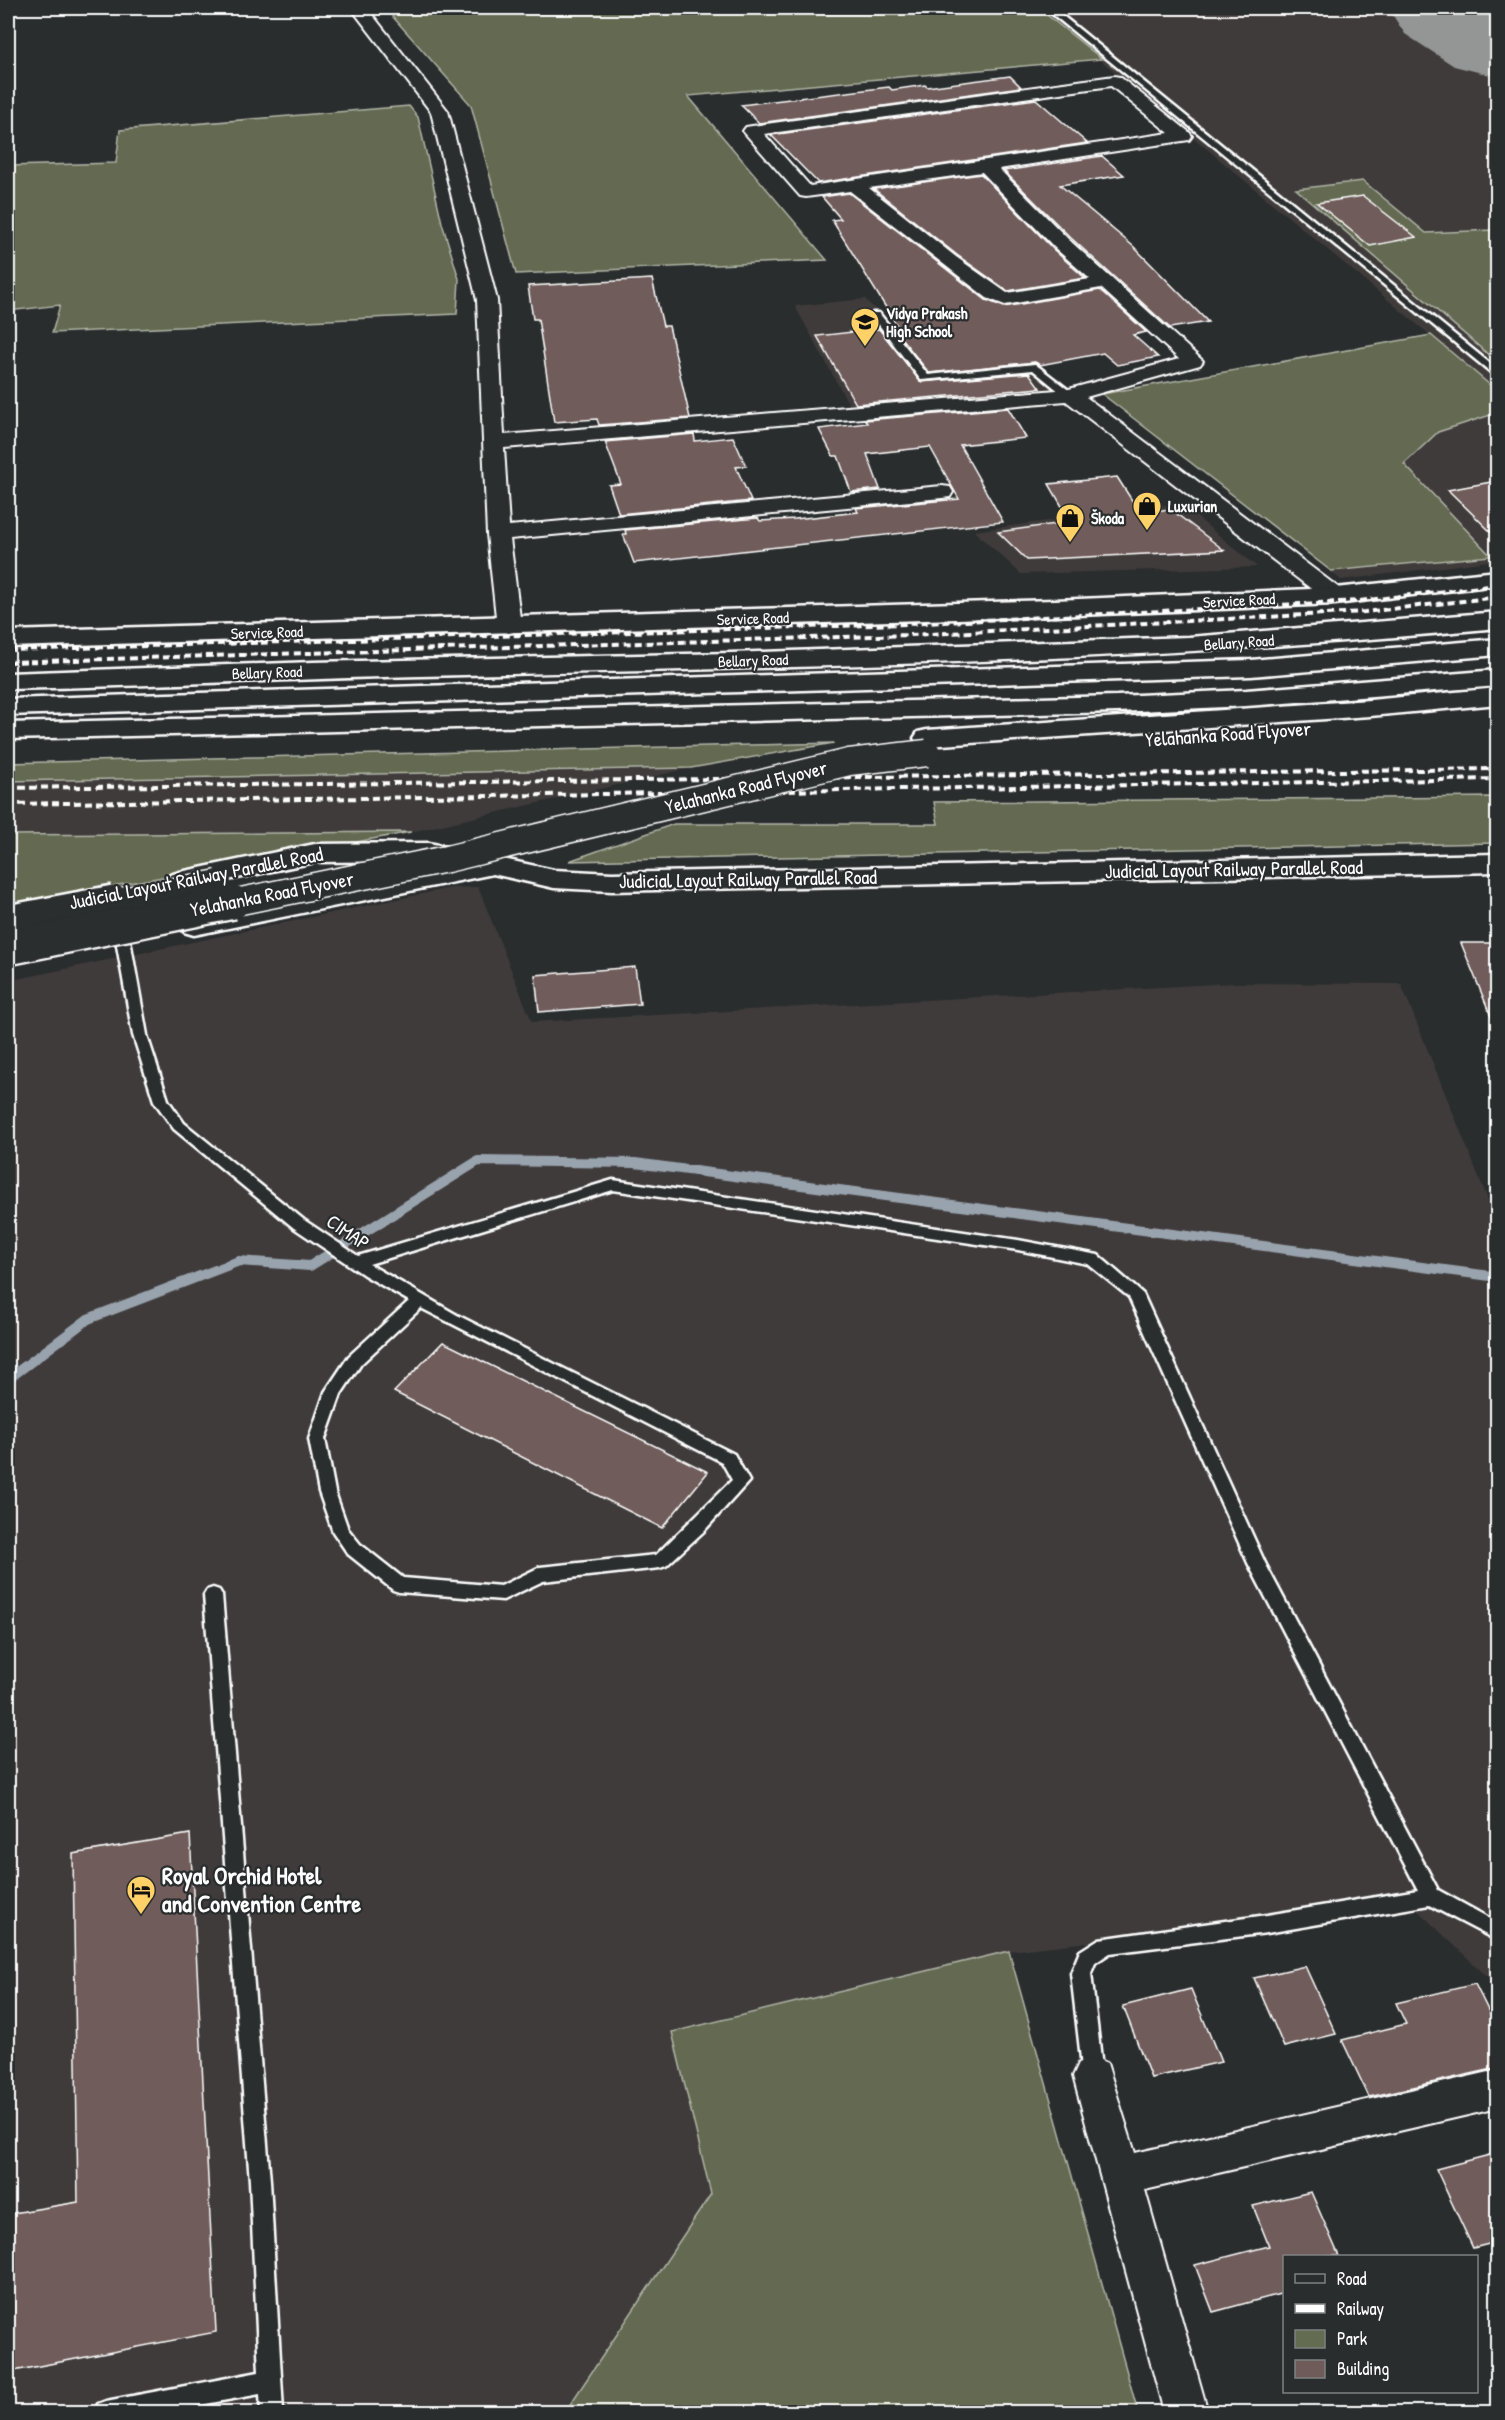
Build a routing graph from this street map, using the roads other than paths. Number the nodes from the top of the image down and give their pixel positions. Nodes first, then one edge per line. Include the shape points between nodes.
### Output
1 (8, 8) edge
2 (17, 8) edge
3 (359, 8) edge
4 (1049, 8) edge
5 (986, 166) junction
6 (854, 185) junction
7 (1105, 282) junction
8 (876, 315) dead end
9 (1497, 375) edge
10 (1070, 395) junction
11 (495, 442) junction
12 (942, 492) dead end
13 (498, 534) junction
14 (1497, 578) edge
15 (1335, 596) junction
16 (1497, 620) edge
17 (509, 626) junction
18 (13, 641) edge
19 (1497, 647) edge
20 (1497, 678) edge
21 (8, 681) edge
22 (1497, 696) edge
23 (8, 707) edge
24 (1497, 717) edge
25 (8, 731) edge
26 (927, 746) junction
27 (1497, 863) edge
28 (495, 867) junction
29 (115, 893) junction
30 (8, 914) edge
31 (8, 922) edge
32 (122, 940) junction
33 (8, 948) edge
34 (8, 964) edge
35 (357, 1262) junction
36 (419, 1301) junction
37 (213, 1595) dead end
38 (1431, 1896) junction
39 (1497, 1933) edge
40 (1093, 2076) joint
41 (1497, 2089) edge
42 (1121, 2176) junction
43 (270, 2381) junction
44 (106, 2412) edge
45 (272, 2412) edge
46 (1186, 2412) edge

1 - 2 lane
3 - 11 street via 439,111 487,300
4 - 9 lane
5 - 6 street
5 - 6 street via 1183,136 1114,81 752,131 806,192
5 - 7 street
6 - 7 street via 949,261 1005,299
7 - 10 street via 1193,361
8 - 10 lane via 925,378 1035,367
10 - 11 street
10 - 15 street
11 - 13 street
12 - 13 street
13 - 17 street
14 - 15 main road, Service Road
15 - 17 main road, Service Road
16 - 21 main road, Bellary Road via 1190,645
17 - 18 main road, Service Road
19 - 23 main road, Bellary Road via 1251,668
20 - 25 main road via 1118,704
22 - 26 main road, Yelahanka Road Flyover
24 - 26 main road, Yelahanka Road Flyover
26 - 31 main road, Yelahanka Road Flyover, bridge via 840,750 433,842
26 - 33 main road, Yelahanka Road Flyover, bridge via 447,859
27 - 28 main road, Judicial Layout Railway Parallel Road via 612,882 554,879
28 - 29 main road, Judicial Layout Railway Parallel Road via 429,852 315,853
28 - 32 main road
29 - 30 main road, Judicial Layout Railway Parallel Road
29 - 32 lane, CIMAP
32 - 34 main road
32 - 35 lane, CIMAP via 140,1035 161,1101 179,1126 299,1224
35 - 36 lane, CIMAP
35 - 38 lane via 613,1185 1093,1259 1135,1294 1257,1563
36 - 36 lane, CIMAP via 355,1360 333,1392 317,1439 327,1492 341,1532 354,1549 399,1585 503,1593 540,1574 660,1561 741,1481 728,1458
37 - 43 lane via 260,2181
38 - 39 lane
38 - 40 lane via 1267,1924 1106,1945 1087,1957 1081,1973
40 - 42 street
41 - 42 street
42 - 46 street
43 - 44 lane
43 - 45 lane

